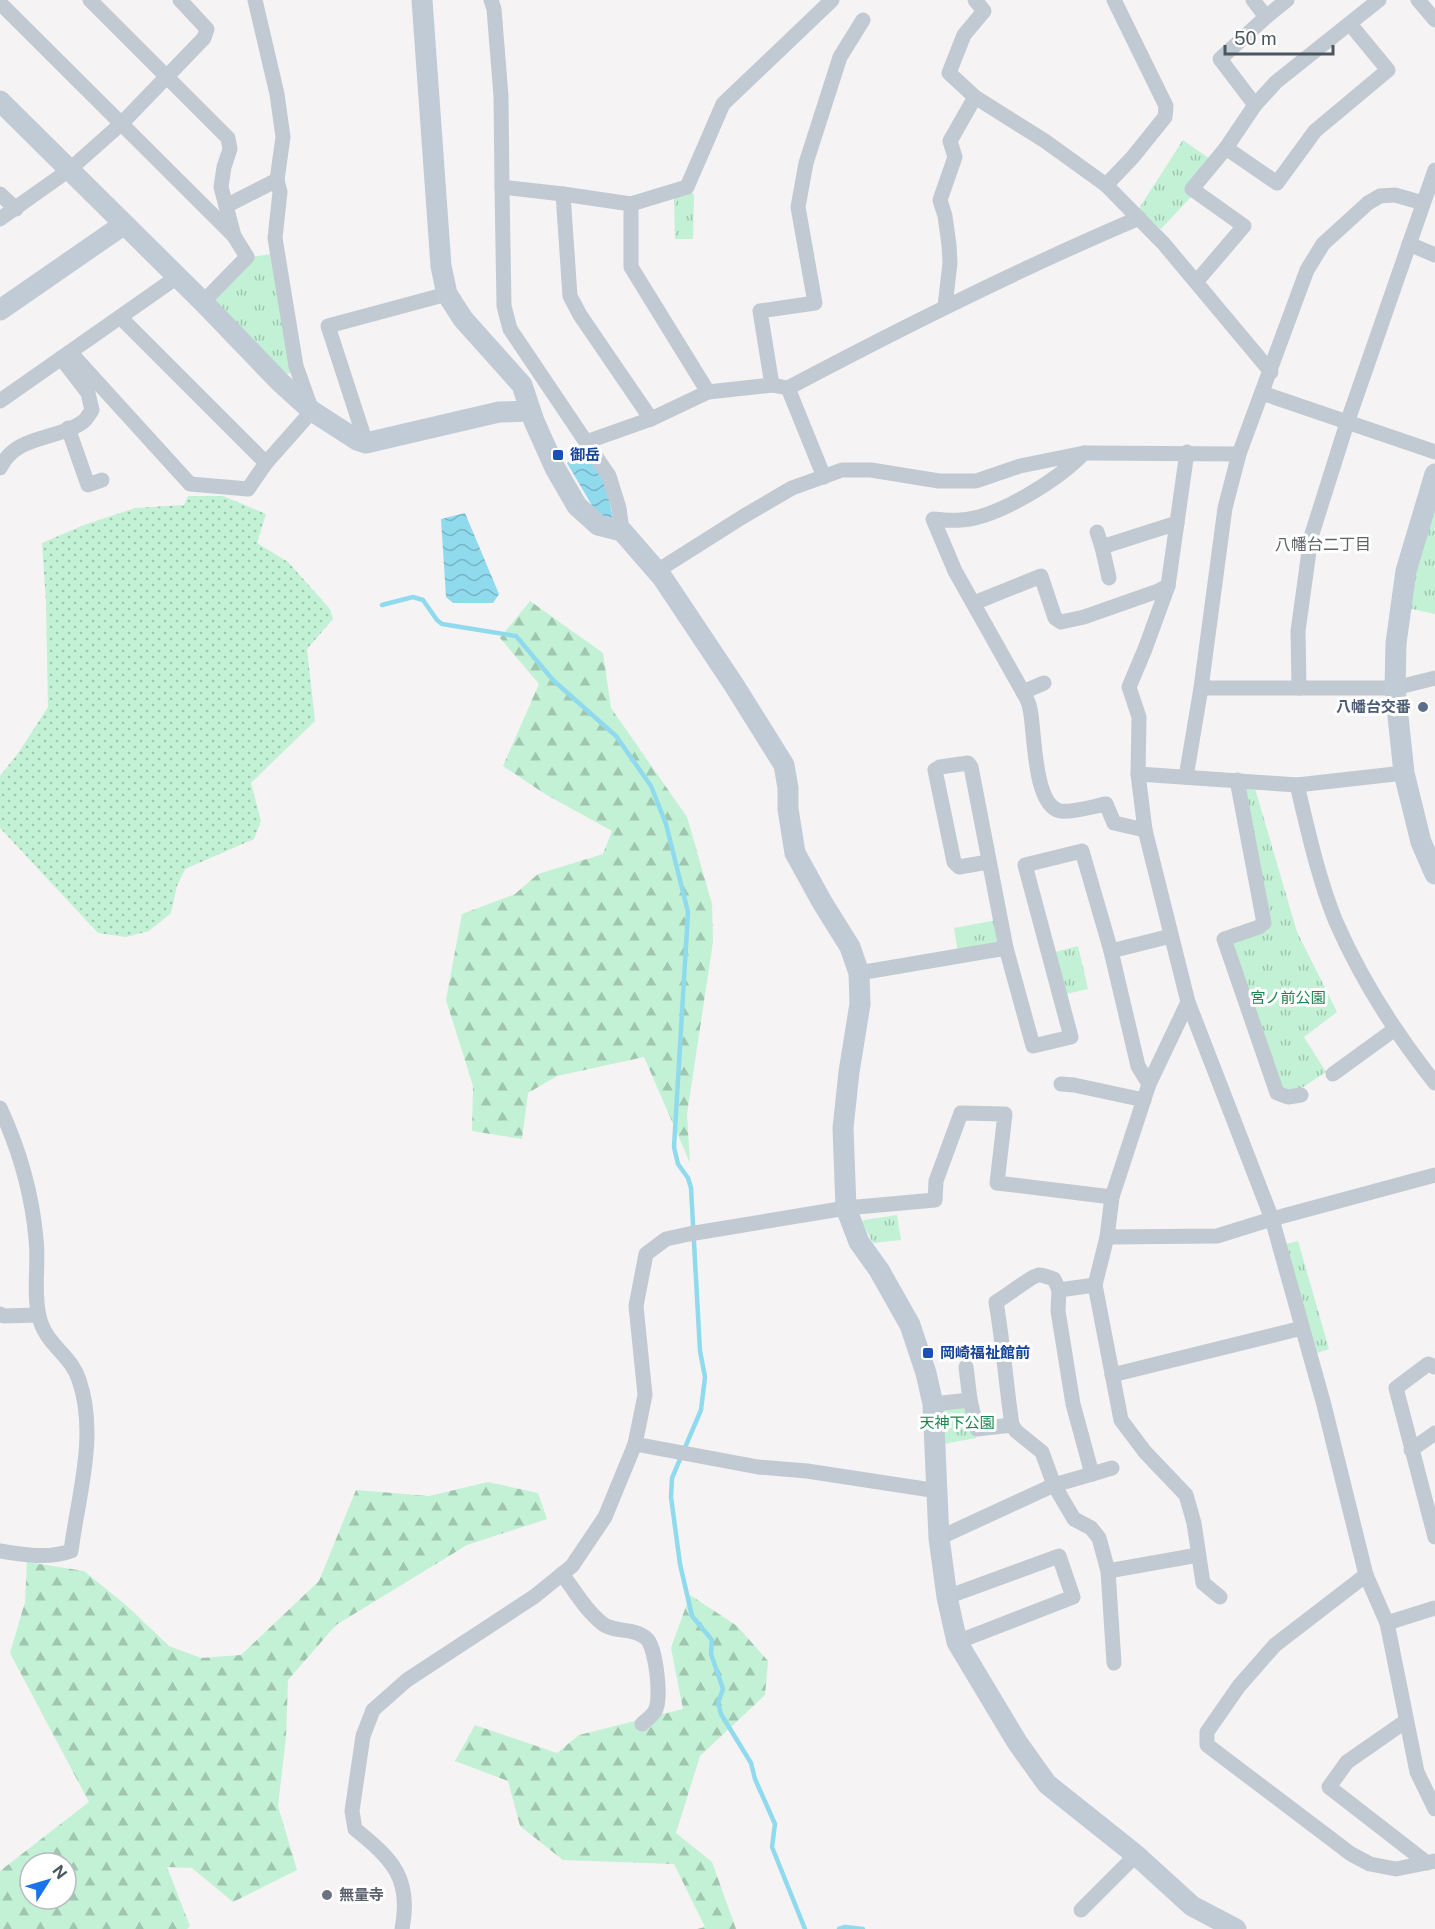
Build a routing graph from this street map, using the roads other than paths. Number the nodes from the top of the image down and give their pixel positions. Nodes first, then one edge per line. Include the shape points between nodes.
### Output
1 (90, 0) edge
2 (180, 0) edge
3 (255, 0) edge
4 (422, 0) edge
5 (491, 0) edge
6 (831, 0) edge
7 (975, 0) edge
8 (1114, 0) edge
9 (1253, 0) edge
10 (1287, 0) edge
11 (1379, 0) edge
12 (1418, 0) edge
13 (0, 3) edge
14 (1266, 17) junction
15 (863, 20) dead end
16 (1435, 20) edge
17 (1350, 24) junction
18 (168, 77) junction
19 (975, 97) junction
20 (0, 101) edge
21 (1255, 105) junction
22 (122, 123) junction
23 (1226, 148) junction
24 (1435, 170) edge
25 (69, 171) junction
26 (277, 180) junction
27 (1106, 185) junction
28 (502, 187) junction
29 (0, 194) edge
30 (563, 194) junction
31 (1423, 203) junction
32 (631, 204) junction
33 (226, 207) junction
34 (16, 209) junction
35 (1139, 218) junction
36 (0, 219) edge
37 (123, 225) junction
38 (234, 236) junction
39 (1409, 244) junction
40 (1435, 255) edge
41 (177, 278) junction
42 (1197, 281) junction
43 (447, 294) junction
44 (202, 302) junction
45 (945, 306) junction
46 (0, 310) edge
47 (120, 317) junction
48 (65, 355) junction
49 (1270, 372) junction
50 (780, 387) junction
51 (4, 392) edge
52 (708, 392) junction
53 (1262, 393) junction
54 (312, 411) junction
55 (530, 411) junction
56 (651, 419) junction
57 (1347, 423) junction
58 (68, 428) junction
59 (586, 442) junction
60 (366, 443) junction
61 (1187, 452) junction
62 (1435, 452) edge
63 (1084, 453) junction
64 (1239, 454) junction
65 (266, 463) junction
66 (0, 468) edge
67 (1435, 474) edge
68 (824, 477) junction
69 (102, 480) dead end
70 (1177, 523) junction
71 (622, 531) junction
72 (1097, 532) dead end
73 (1102, 547) junction
74 (657, 571) junction
75 (1109, 578) dead end
76 (1168, 585) junction
77 (974, 603) junction
78 (1435, 678) edge
79 (1044, 682) dead end
80 (1201, 688) junction
81 (1299, 688) junction
82 (1395, 688) junction
83 (1023, 692) junction
84 (1404, 773) junction
85 (1138, 774) junction
86 (1186, 777) junction
87 (1237, 780) junction
88 (1297, 785) junction
89 (1145, 830) junction
90 (988, 862) junction
91 (1435, 874) edge
92 (1171, 936) junction
93 (1006, 948) junction
94 (1111, 951) junction
95 (859, 973) junction
96 (1188, 1002) junction
97 (1395, 1029) junction
98 (1333, 1074) dead end
99 (1435, 1083) edge
100 (1061, 1084) dead end
101 (1149, 1084) junction
102 (1301, 1095) dead end
103 (1144, 1100) junction
104 (0, 1108) edge
105 (1435, 1175) edge
106 (1112, 1197) junction
107 (846, 1208) junction
108 (1272, 1219) junction
109 (1107, 1237) junction
110 (1095, 1285) junction
111 (1059, 1290) junction
112 (0, 1314) edge
113 (38, 1315) junction
114 (1302, 1329) junction
115 (966, 1366) dead end
116 (1435, 1366) edge
117 (1112, 1375) junction
118 (970, 1400) junction
119 (933, 1404) junction
120 (1012, 1425) junction
121 (1435, 1433) edge
122 (635, 1443) junction
123 (1411, 1450) junction
124 (1112, 1468) dead end
125 (1092, 1474) junction
126 (1054, 1485) junction
127 (938, 1491) junction
128 (1433, 1519) edge
129 (1435, 1537) edge
130 (939, 1538) junction
131 (0, 1551) edge
132 (1198, 1555) junction
133 (1108, 1571) junction
134 (562, 1574) junction
135 (1366, 1575) junction
136 (947, 1597) junction
137 (1220, 1597) dead end
138 (1435, 1608) edge
139 (1387, 1623) junction
140 (957, 1642) junction
141 (1114, 1663) dead end
142 (1406, 1721) junction
143 (642, 1724) dead end
144 (1429, 1779) edge
145 (1435, 1809) edge
146 (1136, 1855) junction
147 (1431, 1862) edge
148 (1081, 1910) dead end
149 (402, 1929) edge
150 (1236, 1929) edge

1 - 18 street
2 - 18 street via 207,29 204,38
3 - 26 street via 283,137
4 - 43 street via 441,266
5 - 28 street via 501,96
6 - 32 street via 723,104 687,187
7 - 19 street via 984,11 964,34 949,73
8 - 27 street via 1166,105 1165,117
9 - 14 street
10 - 14 street
11 - 17 street
12 - 16 street
13 - 22 street
14 - 21 street via 1220,59
15 - 50 street via 840,57 804,174 798,207 814,303 760,311
17 - 21 street via 1276,82
17 - 23 street via 1388,70 1315,131 1277,183
18 - 22 street
18 - 33 street via 228,138 230,149 221,187
19 - 27 street
19 - 45 street via 950,141 956,157 940,200 950,263
20 - 25 street
21 - 23 street
22 - 25 street
22 - 38 street
23 - 42 street via 1192,189 1244,226
24 - 31 street
25 - 34 street
25 - 37 street
26 - 33 street
26 - 54 street via 280,192 275,238 296,366
27 - 35 street
28 - 30 street
28 - 59 street via 504,306 510,329
29 - 34 street
30 - 32 street
30 - 56 street via 570,296
31 - 39 street
31 - 49 street via 1395,195 1380,196 1323,244 1307,270
32 - 52 street via 631,267
33 - 38 street
34 - 36 street
35 - 42 street
35 - 45 street
37 - 41 street
37 - 46 street
38 - 44 street via 247,257
39 - 40 street
39 - 57 street
41 - 44 street
41 - 47 street
42 - 49 street
43 - 55 street via 463,320 522,385
43 - 60 street via 328,326
44 - 54 street
45 - 50 street
47 - 48 street
47 - 65 street
48 - 51 street
48 - 58 street via 88,393 92,410 84,421
48 - 65 street via 190,484 249,489
49 - 53 street
50 - 52 street
50 - 68 street
52 - 56 street
53 - 57 street
53 - 64 street
54 - 60 street
54 - 65 street
55 - 60 street via 499,412
55 - 71 street via 577,506 598,525
56 - 59 street
57 - 62 street
57 - 81 street via 1311,537 1298,631
58 - 66 street via 30,441 5,457
58 - 69 street via 88,485
59 - 71 street via 609,476
61 - 63 street
61 - 64 street
61 - 70 street
63 - 68 street via 1020,466 976,481 939,481 871,470 842,470
63 - 77 street via 1038,488 997,510 962,520 933,519 955,571
64 - 80 street via 1225,507
67 - 82 street via 1406,571 1396,643
68 - 74 street via 792,488
70 - 73 street
70 - 76 street
71 - 74 street
72 - 73 street
73 - 75 street
74 - 95 street via 783,765 795,853 850,947
76 - 77 street via 1061,622 1055,618 1041,576
76 - 85 street via 1129,687 1139,717
77 - 83 street
78 - 82 street
79 - 83 street
80 - 81 street
80 - 86 street
81 - 82 street
82 - 84 street
83 - 89 street via 1030,708 1044,798 1061,811 1106,804 1114,823
84 - 88 street
84 - 91 street via 1421,842
85 - 86 street
85 - 89 street
86 - 87 street
87 - 88 street
87 - 102 street via 1264,922 1224,939 1277,1093 1288,1097
88 - 97 street via 1313,852 1336,921
89 - 92 street
90 - 90 street via 959,867 954,862 935,770 940,767 968,763 971,767
90 - 93 street
92 - 94 street
92 - 96 street
93 - 94 street via 1033,1046 1071,1037 1025,865 1082,851
93 - 95 street
94 - 101 street via 1138,1066
95 - 107 street via 860,1004 843,1128
96 - 101 street
96 - 108 street
97 - 98 street
97 - 99 street
100 - 103 street
101 - 103 street
103 - 106 street
104 - 113 street via 24,1172 36,1238
105 - 108 street
106 - 107 street via 997,1183 1005,1114 961,1113 936,1181 935,1200
106 - 109 street
107 - 119 street via 859,1242 910,1325
107 - 122 street via 666,1239 646,1254 636,1306 645,1395
108 - 109 street via 1217,1236
108 - 114 street
109 - 110 street
110 - 111 street
110 - 117 street
111 - 120 street via 1054,1279 1039,1275 996,1302
111 - 125 street via 1058,1311 1073,1404
112 - 113 street
113 - 131 street via 44,1334 64,1354 79,1378 87,1411 86,1447 71,1551 32,1556
114 - 117 street
114 - 135 street
115 - 118 street
116 - 123 street via 1428,1364 1396,1388
117 - 132 street via 1121,1420 1186,1495
118 - 119 street
118 - 120 street via 978,1429
119 - 127 street
120 - 126 street via 1042,1452
121 - 123 street
122 - 127 street via 758,1467
122 - 134 street via 605,1517 572,1566
123 - 128 street
124 - 125 street
125 - 126 street
126 - 130 street
126 - 133 street via 1074,1519 1092,1528 1099,1538
127 - 130 street
128 - 129 street
130 - 136 street
132 - 133 street
132 - 137 street via 1203,1582
133 - 141 street
134 - 143 street via 594,1617 606,1627 637,1633 647,1639 654,1652 658,1700 655,1711
134 - 149 street via 407,1680 373,1710 363,1736 352,1811 355,1829 384,1852 402,1880
135 - 139 street
135 - 147 street via 1275,1646 1239,1686 1207,1732 1207,1745 1351,1854 1370,1864 1396,1869
136 - 140 street
136 - 140 street via 1059,1556 1073,1598
138 - 139 street
139 - 142 street
140 - 146 street via 1047,1784
142 - 144 street via 1418,1772
142 - 147 street via 1347,1762 1329,1787
144 - 145 street
146 - 148 street
146 - 150 street via 1192,1906

